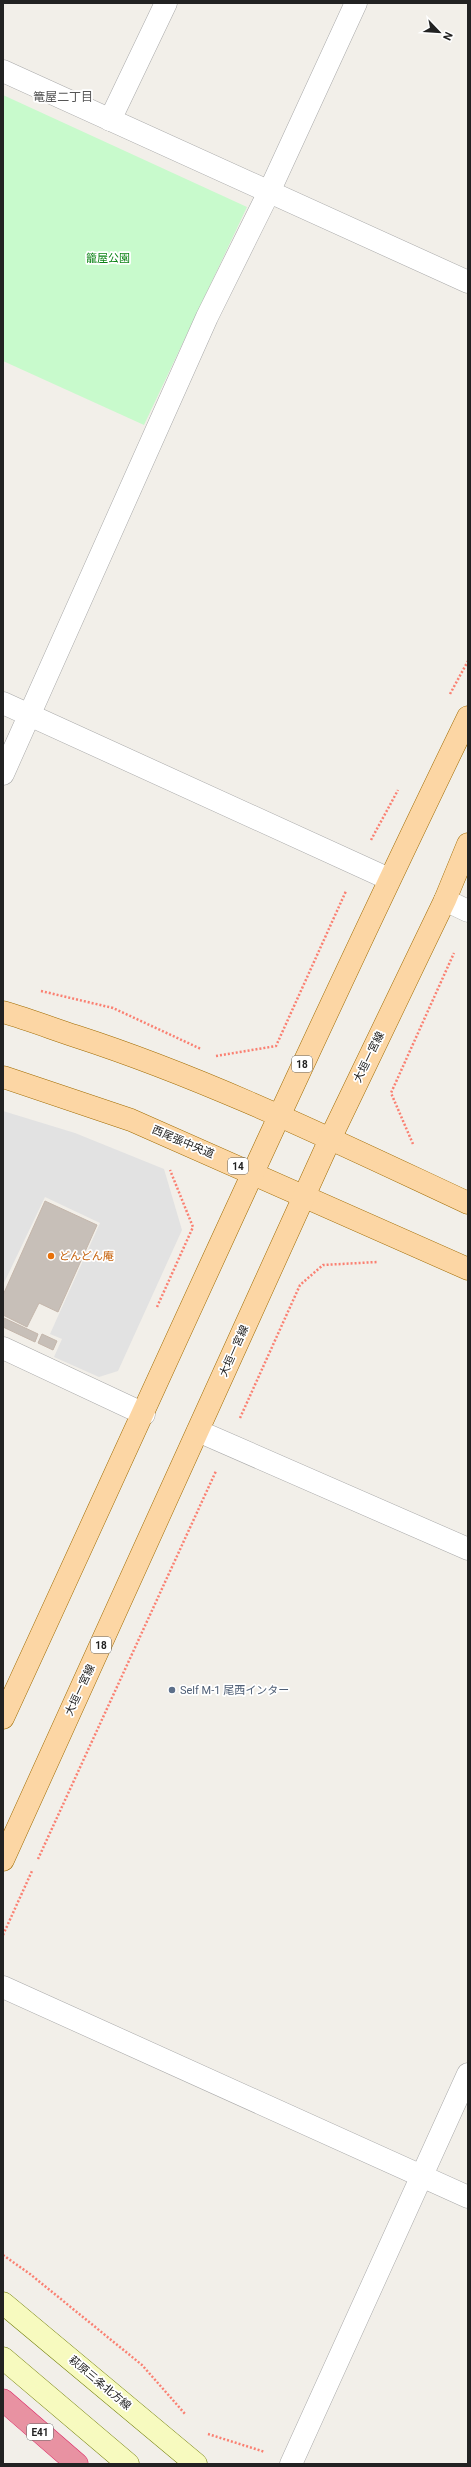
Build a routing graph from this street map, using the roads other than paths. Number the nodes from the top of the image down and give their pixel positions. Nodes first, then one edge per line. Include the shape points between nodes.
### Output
1 (166, 3) edge
2 (356, 3) edge
3 (3, 71) edge
4 (110, 120) junction
5 (269, 192) junction
6 (468, 282) edge
7 (3, 703) edge
8 (30, 715) junction
9 (468, 717) edge
10 (3, 774) edge
11 (468, 844) edge
12 (389, 879) junction
13 (445, 900) junction
14 (468, 911) edge
15 (3, 1012) edge
16 (3, 1077) edge
17 (278, 1115) junction
18 (330, 1139) junction
19 (252, 1173) junction
20 (304, 1196) junction
21 (468, 1203) edge
22 (468, 1269) edge
23 (3, 1348) edge
24 (144, 1414) junction
25 (198, 1431) junction
26 (468, 1549) edge
27 (3, 1718) edge
28 (3, 1860) edge
29 (3, 1987) edge
30 (468, 2074) edge
31 (422, 2176) junction
32 (468, 2197) edge
33 (3, 2303) edge
34 (3, 2358) edge
35 (3, 2400) edge
36 (77, 2464) edge
37 (128, 2464) edge
38 (196, 2464) edge
39 (291, 2464) edge

1 - 4 street
2 - 5 street
3 - 4 street
4 - 5 street
5 - 6 street
5 - 8 street via 207,318
7 - 8 street
8 - 10 street
8 - 12 street
9 - 12 main road, 18
11 - 13 main road, 大垣一宮線 / 18
12 - 17 main road, 18
13 - 14 street
13 - 18 main road, 大垣一宮線 / 18
15 - 17 main road via 192,1078
16 - 19 main road, 西尾張中央道 / 14 via 131,1120
17 - 18 main road
17 - 19 main road, 18
18 - 20 main road, 大垣一宮線 / 18
18 - 21 main road
19 - 20 main road, 西尾張中央道 / 14
19 - 24 main road, 18
20 - 22 main road, 西尾張中央道 / 14
20 - 25 main road, 大垣一宮線 / 18
23 - 24 street
24 - 27 main road, 18
25 - 26 street
25 - 28 main road, 大垣一宮線 / 18
29 - 31 street
30 - 31 street
31 - 32 street
31 - 39 street
33 - 38 main road, 萩原三条北方線
34 - 37 main road
35 - 36 highway, E41

